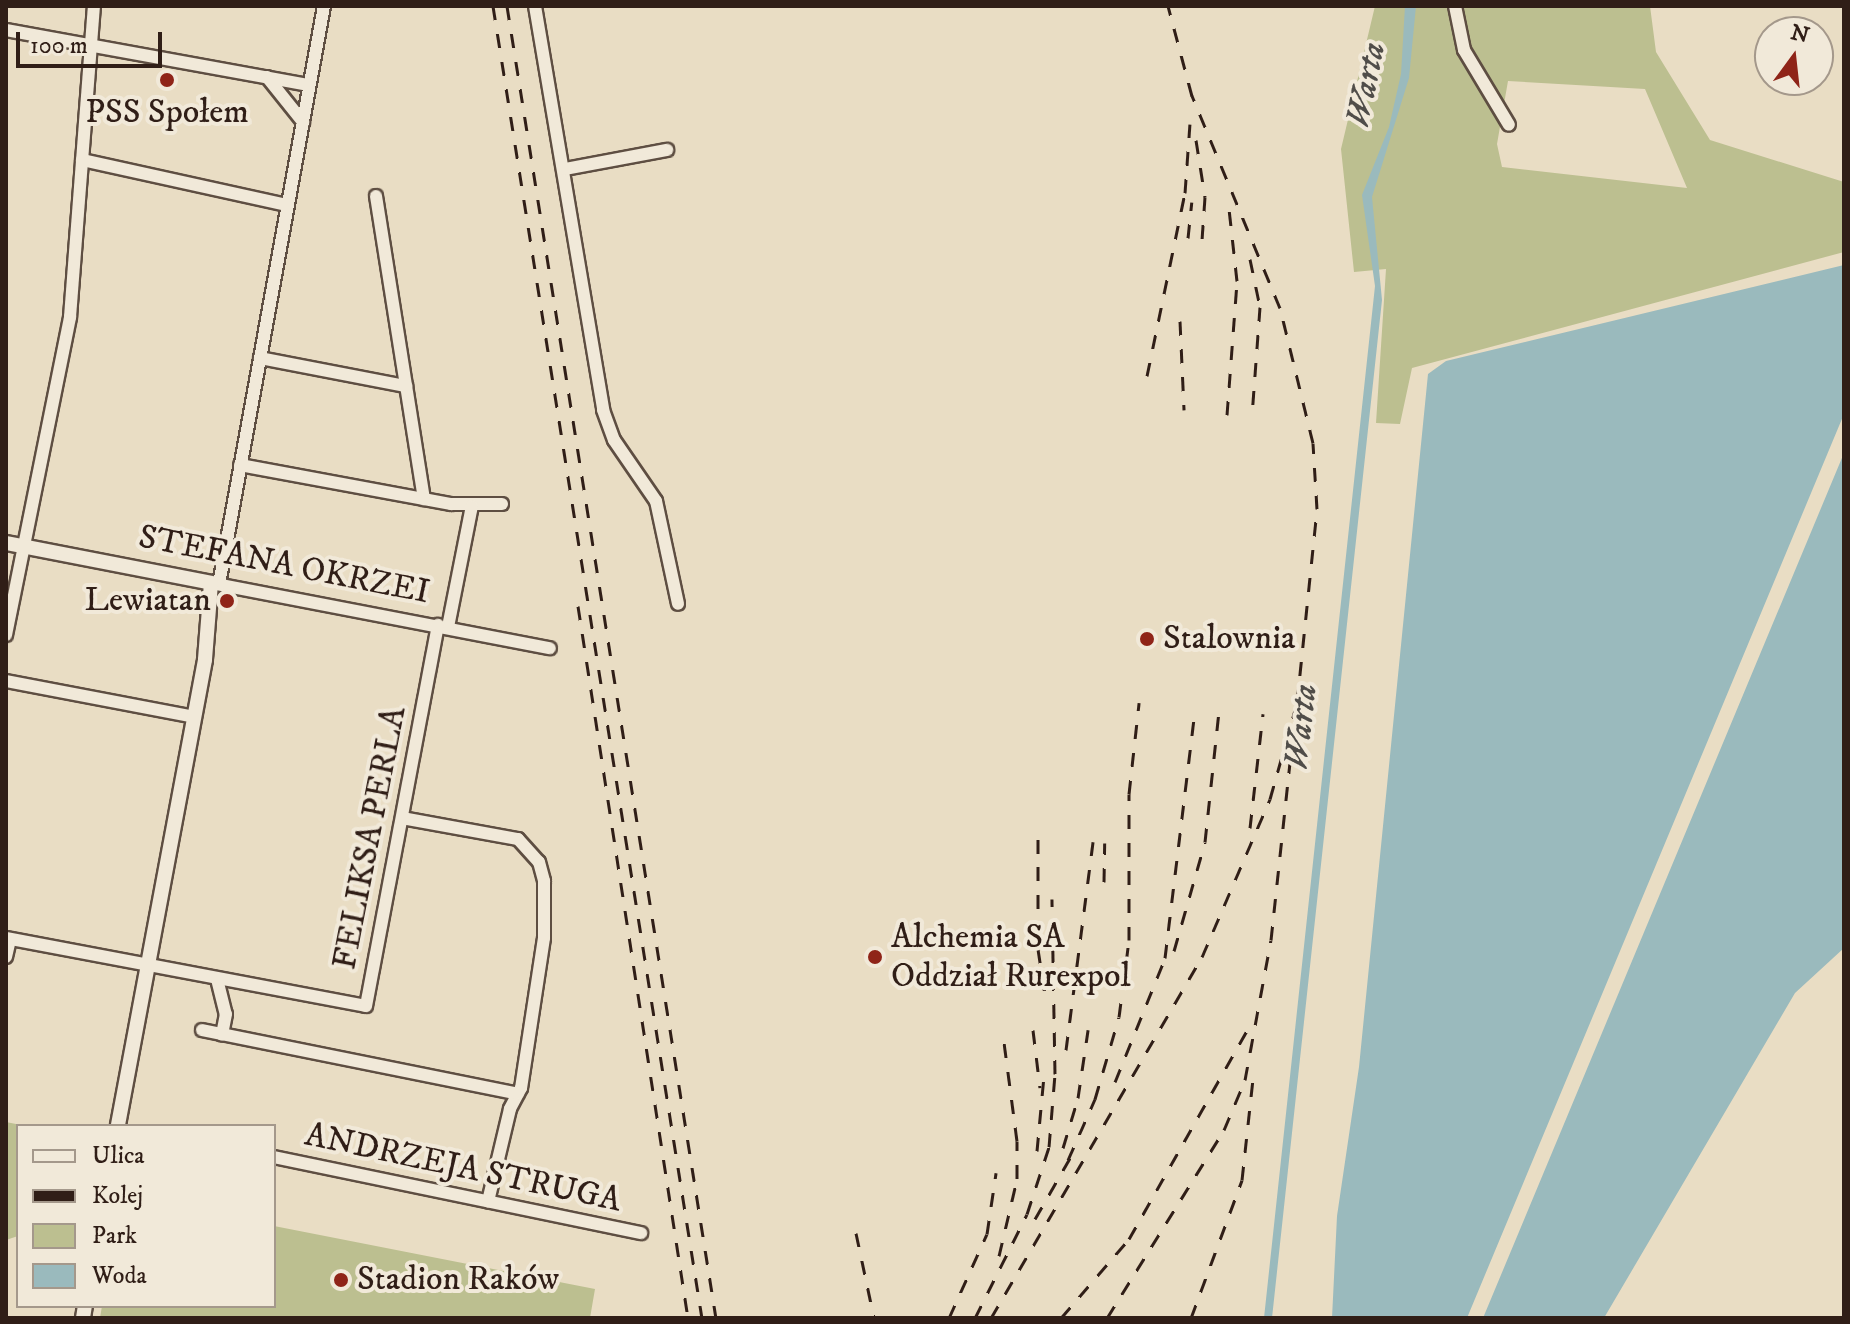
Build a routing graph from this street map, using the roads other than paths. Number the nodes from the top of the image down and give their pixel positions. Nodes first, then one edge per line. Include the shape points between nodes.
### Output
1 (94, 6) edge
2 (324, 6) edge
3 (535, 6) edge
4 (1455, 6) edge
5 (6, 30) edge
6 (91, 44) junction
7 (267, 77) junction
8 (309, 85) junction
9 (303, 122) junction
10 (1509, 125) dead end
11 (667, 150) dead end
12 (82, 160) junction
13 (565, 169) junction
14 (376, 196) dead end
15 (287, 205) junction
16 (260, 358) junction
17 (406, 386) junction
18 (240, 465) junction
19 (424, 499) junction
20 (502, 504) dead end
21 (472, 506) junction
22 (6, 543) edge
23 (22, 546) junction
24 (215, 584) junction
25 (678, 604) dead end
26 (443, 626) junction
27 (6, 635) edge
28 (550, 648) dead end
29 (6, 681) edge
30 (194, 717) junction
31 (402, 818) junction
32 (8, 938) edge
33 (6, 957) edge
34 (148, 966) junction
35 (217, 979) junction
36 (202, 1030) dead end
37 (222, 1035) junction
38 (518, 1094) junction
39 (121, 1124) edge
40 (276, 1157) edge
41 (488, 1201) junction
42 (641, 1233) dead end

1 - 6 street
2 - 8 street
3 - 13 street
4 - 10 street via 1469,61
5 - 6 street
6 - 7 street
6 - 12 street
7 - 8 street
7 - 9 street
8 - 9 street
9 - 15 street
11 - 13 street
12 - 15 street
12 - 23 street via 70,317
13 - 25 street via 603,410 614,440 656,501
14 - 17 street
15 - 16 street
16 - 17 street
16 - 18 street
17 - 19 street
18 - 19 street
18 - 24 street
19 - 21 street
20 - 21 street
21 - 26 street, FELIKSA PERLA
22 - 23 street, STEFANA OKRZEI
23 - 24 street, STEFANA OKRZEI
23 - 27 street
24 - 26 street, STEFANA OKRZEI
24 - 30 street
26 - 28 street, STEFANA OKRZEI
26 - 31 street, FELIKSA PERLA
29 - 30 street
30 - 34 street
31 - 35 street, FELIKSA PERLA via 366,1006
31 - 38 street via 518,839 539,862 544,938
32 - 33 street
32 - 34 street, FELIKSA PERLA
34 - 35 street, FELIKSA PERLA
34 - 39 street
35 - 37 street via 226,1014
36 - 37 street
37 - 38 street
38 - 41 street
40 - 41 street, ANDRZEJA STRUGA
41 - 42 street, ANDRZEJA STRUGA

